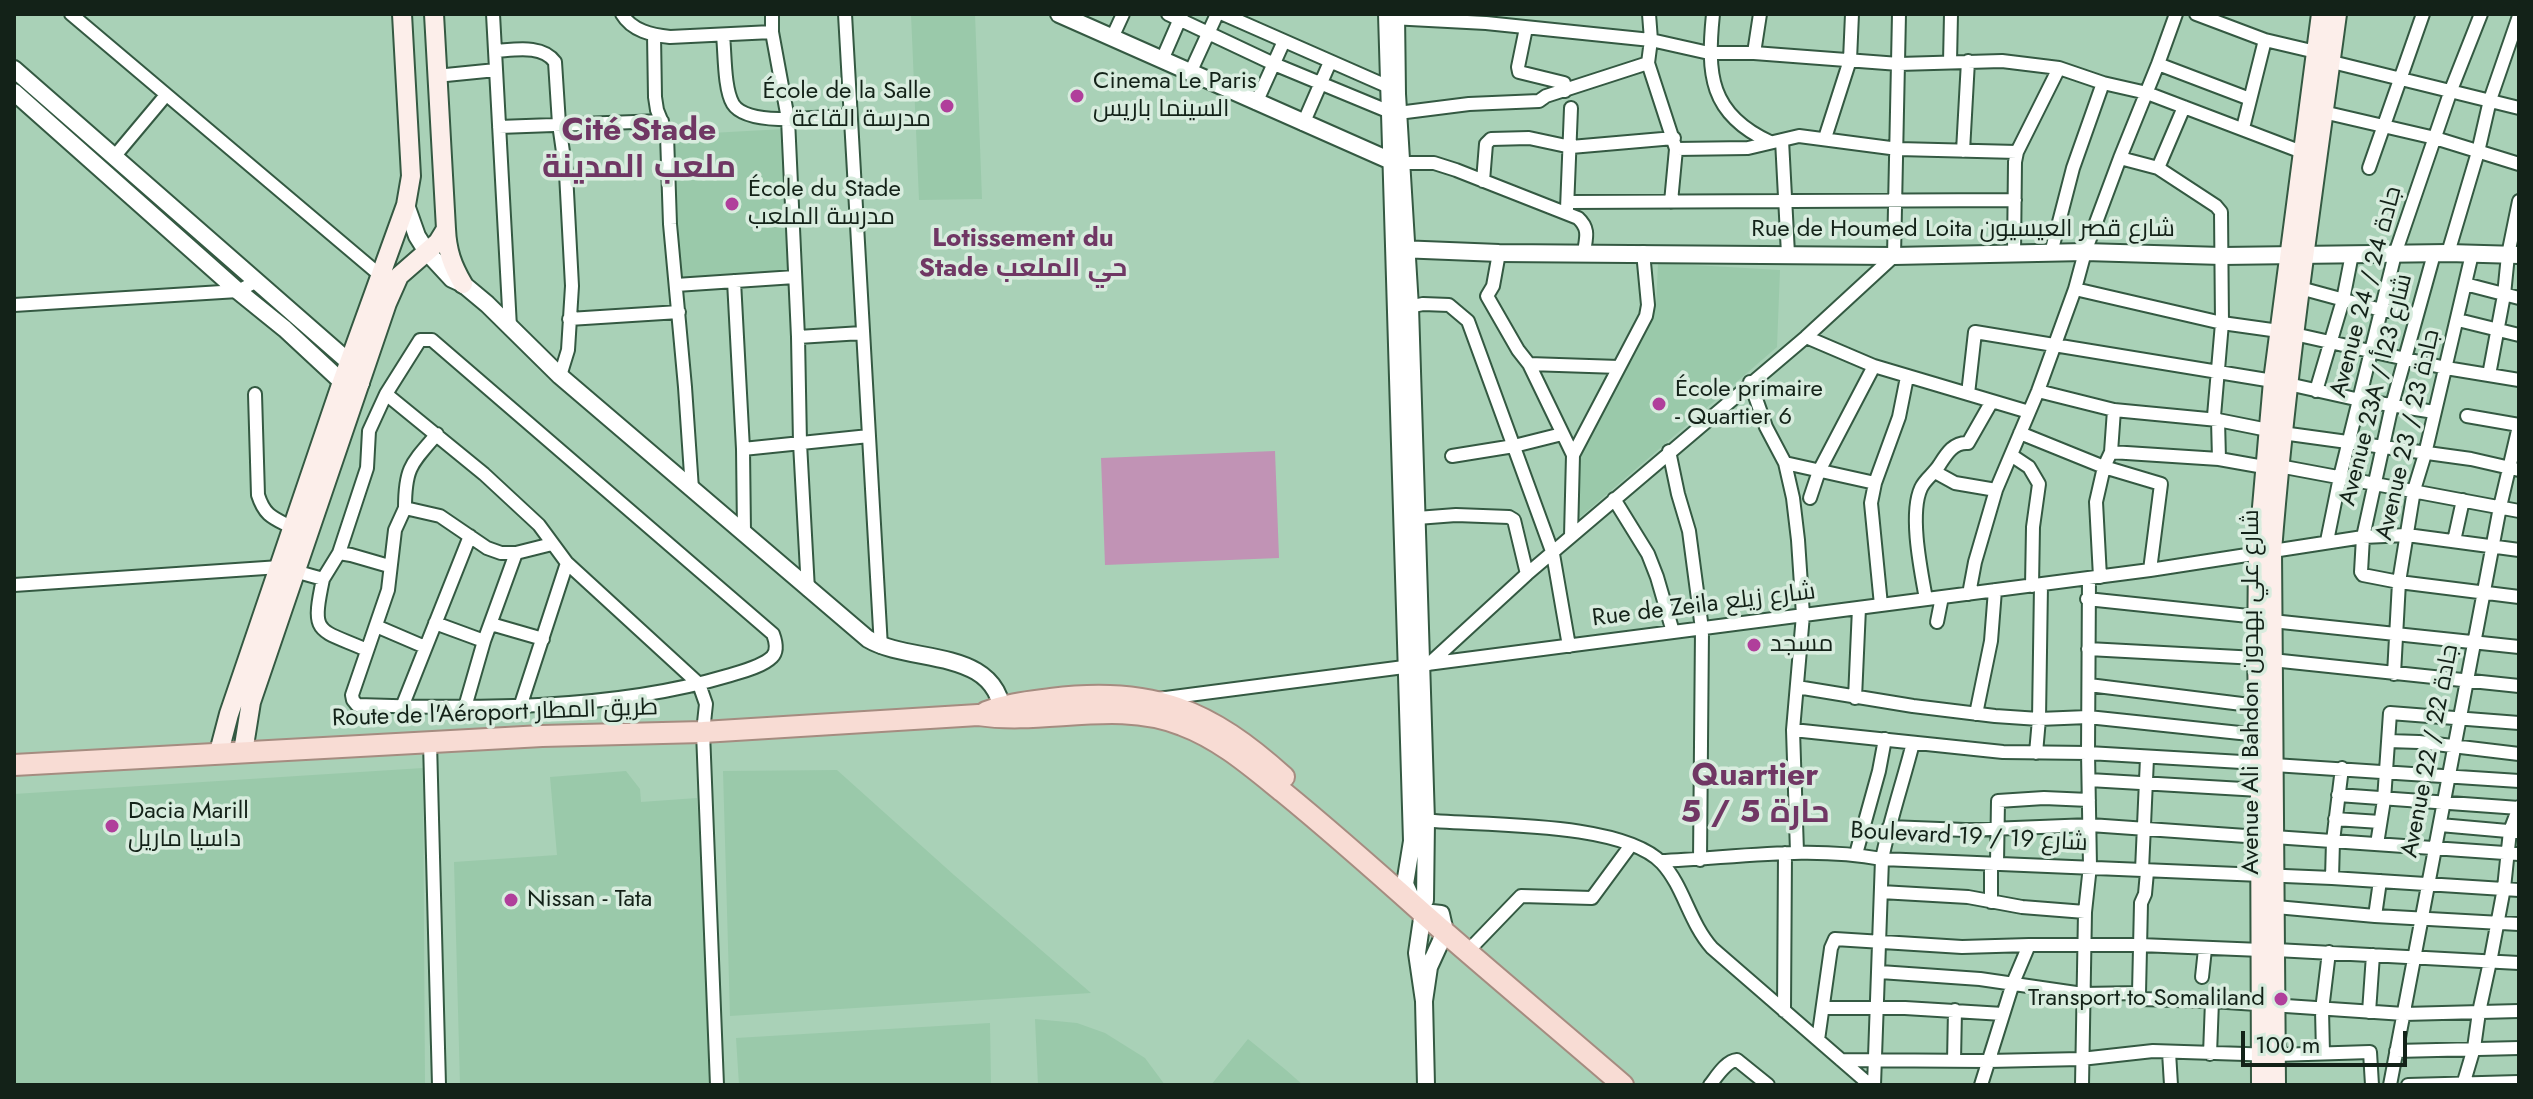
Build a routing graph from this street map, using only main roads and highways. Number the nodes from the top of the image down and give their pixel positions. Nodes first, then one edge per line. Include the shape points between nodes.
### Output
1 (402, 14) edge
2 (434, 14) edge
3 (2321, 14) edge
4 (2337, 14) edge
5 (2320, 57) junction
6 (446, 229) junction
7 (2296, 255) junction
8 (463, 284) road end
9 (2287, 332) junction
10 (352, 382) junction
11 (288, 569) junction
12 (2264, 659) junction
13 (1148, 707) junction
14 (219, 752) junction
15 (243, 752) junction
16 (2267, 764) junction
17 (14, 765) edge
18 (2267, 837) junction
19 (2268, 876) junction
20 (1429, 912) junction
21 (1471, 947) junction
22 (2268, 950) junction
23 (2269, 1055) junction
24 (1623, 1085) edge
25 (1637, 1085) edge
26 (2261, 1085) edge
27 (2276, 1085) edge

1 - 10 main road via 411,176 406,205 350,363
2 - 6 main road
3 - 5 main road, Avenue Ali Bahdon شارع علي بهدون
4 - 5 main road, Avenue Ali Bahdon شارع علي بهدون
5 - 7 main road, Avenue Ali Bahdon شارع علي بهدون via 2302,152
5 - 7 main road, Avenue Ali Bahdon شارع علي بهدون via 2323,112
6 - 8 main road via 451,265
6 - 10 main road via 395,284
7 - 9 main road, Avenue Ali Bahdon شارع علي بهدون
7 - 9 main road, Avenue Ali Bahdon شارع علي بهدون via 2300,288
9 - 12 main road, Avenue Ali Bahdon شارع علي بهدون via 2265,552
10 - 11 main road
10 - 11 main road via 293,528
11 - 14 main road via 229,714
11 - 15 main road via 251,702
12 - 16 main road, Avenue Ali Bahdon شارع علي بهدون
12 - 16 main road, Avenue Ali Bahdon شارع علي بهدون via 2258,706
13 - 15 main road, Route de l'Aéroport طريق المطار
13 - 20 main road via 1245,762
13 - 20 main road via 1209,720 1260,755 1405,884
14 - 15 main road, Route de l'Aéroport طريق المطار
14 - 17 main road, Route de l'Aéroport طريق المطار
16 - 18 main road, Avenue Ali Bahdon شارع علي بهدون
16 - 18 main road, Avenue Ali Bahdon شارع علي بهدون via 2260,790
18 - 19 main road, Avenue Ali Bahdon شارع علي بهدون
19 - 22 main road, Avenue Ali Bahdon شارع علي بهدون
19 - 22 main road, Avenue Ali Bahdon شارع علي بهدون via 2276,907
20 - 21 main road
21 - 24 main road
21 - 25 main road
22 - 23 main road, Avenue Ali Bahdon شارع علي بهدون
23 - 26 main road, Avenue Ali Bahdon شارع علي بهدون
23 - 27 main road, Avenue Ali Bahdon شارع علي بهدون

